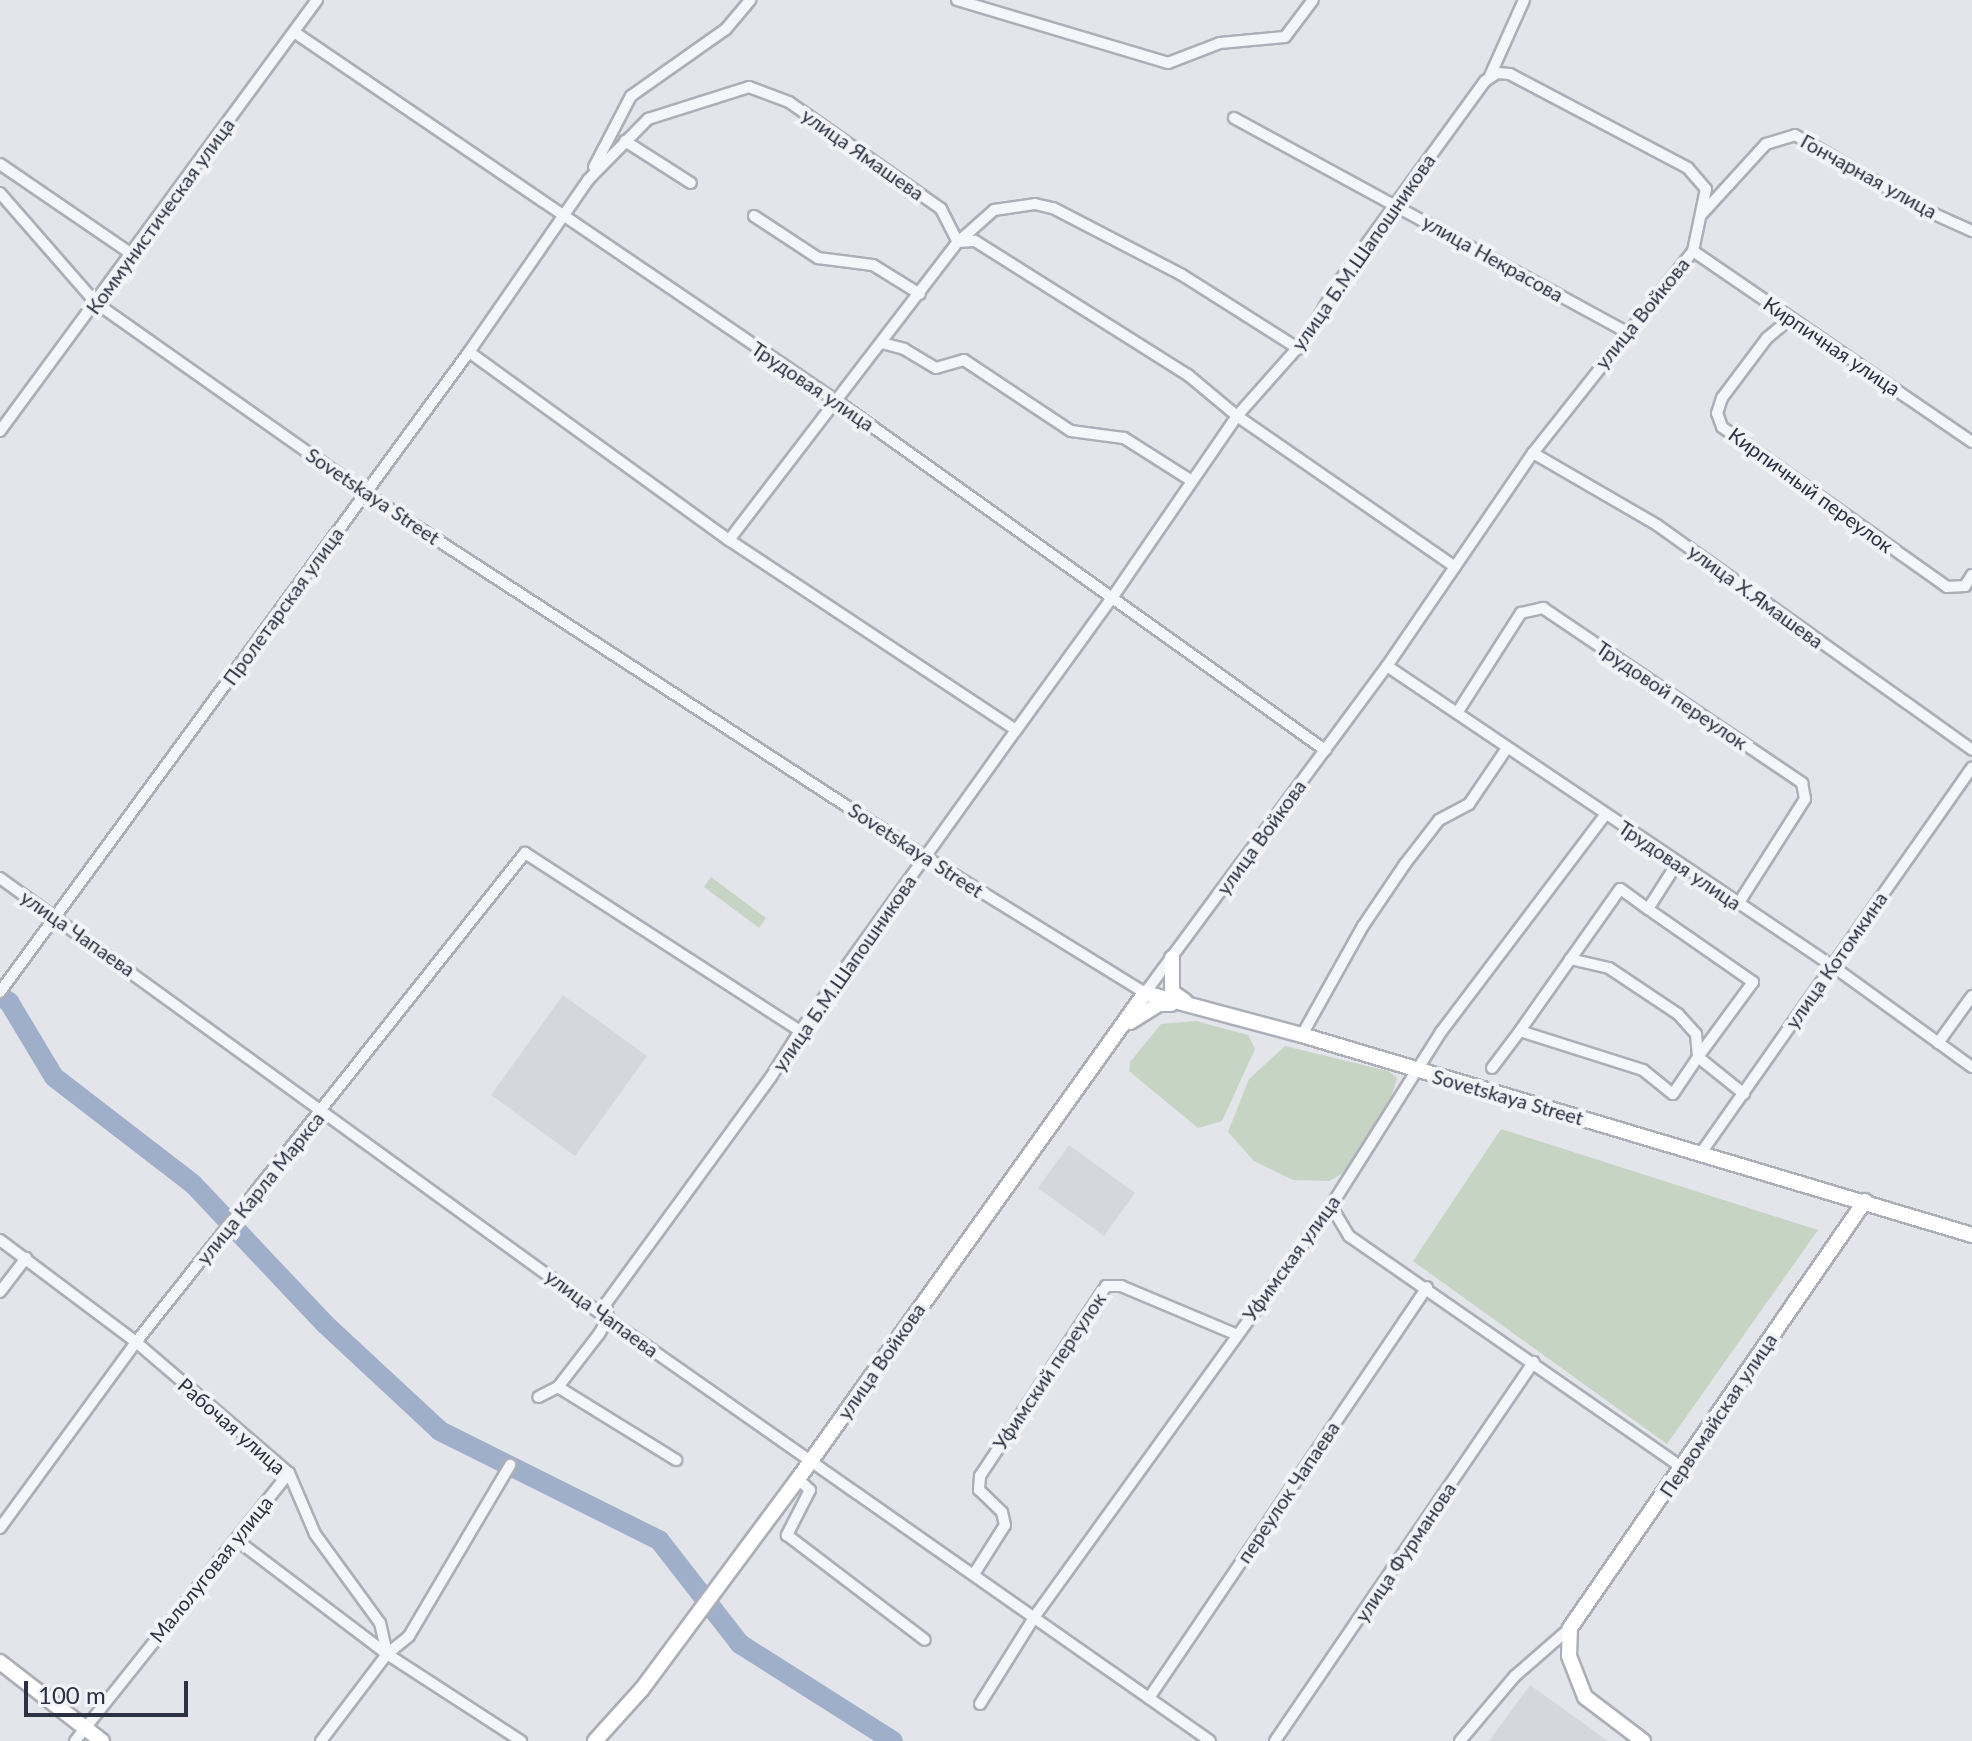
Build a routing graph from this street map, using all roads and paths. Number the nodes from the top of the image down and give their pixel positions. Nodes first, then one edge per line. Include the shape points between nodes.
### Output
1 (317, 0) edge
2 (750, 0) edge
3 (957, 0) edge
4 (1313, 0) edge
5 (1524, 0) edge
6 (294, 32) junction
7 (1490, 76) junction
8 (1234, 118) dead end
9 (625, 141) junction
10 (0, 164) edge
11 (588, 180) junction
12 (691, 183) dead end
13 (0, 193) edge
14 (1395, 203) junction
15 (1700, 215) junction
16 (754, 216) dead end
17 (563, 217) junction
18 (1972, 231) edge
19 (958, 242) junction
20 (1693, 251) junction
21 (133, 255) junction
22 (920, 294) junction
23 (96, 303) junction
24 (1791, 318) junction
25 (1625, 331) junction
26 (882, 343) junction
27 (1299, 349) junction
28 (469, 352) junction
29 (838, 402) junction
30 (1237, 416) junction
31 (0, 431) edge
32 (1972, 442) edge
33 (1533, 453) junction
34 (1192, 481) junction
35 (365, 493) junction
36 (729, 540) junction
37 (1455, 567) junction
38 (1972, 575) edge
39 (1111, 599) junction
40 (1387, 666) junction
41 (1457, 713) junction
42 (1016, 730) junction
43 (1507, 748) junction
44 (1325, 750) junction
45 (1972, 750) edge
46 (1972, 768) edge
47 (1605, 815) junction
48 (925, 857) junction
49 (1676, 865) junction
50 (0, 878) edge
51 (1738, 904) junction
52 (1648, 909) junction
53 (55, 917) junction
54 (1172, 958) junction
55 (1570, 959) junction
56 (1831, 965) junction
57 (0, 992) edge
58 (1145, 993) junction
59 (1972, 996) edge
60 (1192, 1005) junction
61 (1120, 1030) junction
62 (800, 1031) junction
63 (1520, 1031) junction
64 (1302, 1035) junction
65 (1938, 1043) junction
66 (1698, 1057) junction
67 (1972, 1067) edge
68 (1492, 1068) dead end
69 (1415, 1070) junction
70 (1744, 1094) junction
71 (324, 1109) junction
72 (1701, 1153) junction
73 (1865, 1201) junction
74 (1331, 1206) junction
75 (1972, 1235) edge
76 (0, 1240) edge
77 (26, 1258) junction
78 (1427, 1287) junction
79 (0, 1292) edge
80 (608, 1319) junction
81 (1235, 1334) junction
82 (136, 1342) junction
83 (1534, 1362) junction
84 (558, 1387) junction
85 (538, 1397) dead end
86 (812, 1458) junction
87 (676, 1460) dead end
88 (510, 1465) dead end
89 (1683, 1468) junction
90 (289, 1473) junction
91 (798, 1479) junction
92 (0, 1528) edge
93 (238, 1541) junction
94 (974, 1574) junction
95 (1035, 1616) junction
96 (1570, 1628) junction
97 (925, 1640) dead end
98 (387, 1654) junction
99 (0, 1662) edge
100 (1149, 1698) junction
101 (980, 1704) dead end
102 (85, 1728) junction
103 (75, 1741) edge
104 (102, 1741) edge
105 (321, 1741) edge
106 (521, 1741) edge
107 (595, 1741) edge
108 (1210, 1741) edge
109 (1275, 1741) edge
110 (1460, 1741) edge
111 (1643, 1741) edge

1 - 6 street, Коммунистическая улица
2 - 11 street via 726,29 631,96
3 - 4 street via 1168,63 1220,43 1285,37
5 - 7 street, улица Б.М.Шапошникова
6 - 17 street, Трудовая улица
6 - 21 street, Коммунистическая улица
7 - 14 street, улица Б.М.Шапошникова
7 - 15 street, улица Войкова via 1510,74 1688,168 1706,189
8 - 14 street, улица Некрасова
9 - 11 street, улица Ямашева
9 - 12 street
9 - 19 street, улица Ямашева via 648,119 749,87 789,102 941,209
10 - 21 street
11 - 17 street, улица Ямашева
13 - 23 street, Sovetskaya Street
14 - 25 street, улица Некрасова
14 - 27 street, улица Б.М.Шапошникова
15 - 18 street, Гончарная улица via 1766,144 1795,135 1923,209
15 - 20 street, улица Войкова
16 - 22 street via 818,258 873,265
17 - 28 street, Пролетарская улица
17 - 29 street, Трудовая улица
19 - 22 street
19 - 27 street via 994,210 1046,205 1182,275
19 - 30 street via 975,241 1188,375
20 - 24 street, Кирпичная улица
20 - 25 street, улица Войкова
21 - 23 street, Коммунистическая улица
22 - 26 street
23 - 31 street, Коммунистическая улица
23 - 35 street, Sovetskaya Street
24 - 32 street, Кирпичная улица
24 - 38 street, Кирпичный переулок via 1767,338 1722,398 1717,413 1722,427 1947,587 1965,586
25 - 33 street, улица Войкова
26 - 29 street
26 - 34 street via 936,368 964,360 1071,431 1124,438
27 - 30 street, улица Б.М.Шапошникова
28 - 35 street, Пролетарская улица
28 - 36 street
29 - 36 street
29 - 39 street, Трудовая улица
30 - 34 street, улица Б.М.Шапошникова
30 - 37 street
33 - 37 street, улица Войкова
33 - 45 street, улица Х.Ямашева via 1657,525
34 - 39 street, улица Б.М.Шапошникова
35 - 48 street, Sovetskaya Street
35 - 53 street, Пролетарская улица
36 - 42 street
37 - 40 street, улица Войкова
39 - 42 street, улица Б.М.Шапошникова
39 - 44 street, Трудовая улица
40 - 41 street, Трудовая улица
40 - 44 street, улица Войкова
41 - 43 street, Трудовая улица
41 - 51 street, Трудовой переулок via 1521,613 1543,608 1802,783 1805,799
42 - 48 street, улица Б.М.Шапошникова
43 - 47 street, Трудовая улица
43 - 64 street via 1469,804 1439,820 1405,864
44 - 54 street, улица Войкова
46 - 56 street, улица Котомкина
47 - 49 street, Трудовая улица
47 - 69 street, Уфимская улица
48 - 58 street, Sovetskaya Street
48 - 62 street, улица Б.М.Шапошникова
49 - 51 street, Трудовая улица
49 - 52 street
50 - 53 street, улица Чапаева
51 - 56 street, Трудовая улица
52 - 55 street via 1620,889
52 - 66 street via 1753,982
53 - 57 street, Пролетарская улица
53 - 71 street, улица Чапаева
54 - 58 street, улица Войкова
54 - 60 main road via 1172,992
55 - 63 street
55 - 66 street via 1609,968 1678,1014 1696,1034
56 - 65 street, Трудовая улица
56 - 70 street, улица Котомкина
58 - 60 main road, Sovetskaya Street
58 - 61 main road, улица Войкова
59 - 65 street
60 - 61 main road via 1159,1004
60 - 64 main road, Sovetskaya Street
61 - 86 main road, улица Войкова
62 - 71 street, улица Карла Маркса via 525,853 450,941
62 - 80 street, улица Б.М.Шапошникова via 606,1303
63 - 66 street via 1643,1070 1673,1094
63 - 68 street
64 - 69 main road, Sovetskaya Street
65 - 67 street, Трудовая улица
66 - 70 street
69 - 72 main road, Sovetskaya Street
69 - 74 street, Уфимская улица
70 - 72 street, улица Котомкина
71 - 80 street, улица Чапаева
71 - 82 street, улица Карла Маркса
72 - 73 main road, Sovetskaya Street
73 - 75 main road, Sovetskaya Street
73 - 89 main road, Первомайская улица
74 - 78 street via 1349,1236
74 - 81 street, Уфимская улица
76 - 77 street, Рабочая улица
77 - 79 street
77 - 82 street, Рабочая улица
78 - 83 street
78 - 100 street, переулок Чапаева
80 - 84 street, улица Б.М.Шапошникова
80 - 86 street, улица Чапаева
81 - 94 street, Уфимский переулок via 1121,1286 1106,1286 980,1476 979,1490 1002,1512 1005,1525
81 - 95 street, Уфимская улица
82 - 90 street, Рабочая улица
82 - 92 street, улица Карла Маркса
83 - 89 street
83 - 109 street, улица Фурманова
84 - 85 street, улица Б.М.Шапошникова
84 - 87 street
86 - 91 main road, улица Войкова
86 - 94 street, улица Чапаева
88 - 98 street via 430,1606 409,1636
89 - 96 main road, Первомайская улица
90 - 93 street, Малолуговая улица
90 - 98 street, Рабочая улица via 315,1534 380,1623
91 - 97 street via 810,1490 787,1535
91 - 107 main road, улица Войкова
93 - 98 street
93 - 102 street, Малолуговая улица via 212,1563
94 - 95 street, улица Чапаева
95 - 100 street, улица Чапаева
95 - 101 street, Уфимская улица
96 - 110 street, Первомайская улица via 1515,1676
96 - 111 main road via 1569,1656 1585,1697
98 - 105 street
98 - 106 street
99 - 102 main road
100 - 108 street, улица Чапаева
102 - 103 street, Малолуговая улица
102 - 104 main road

